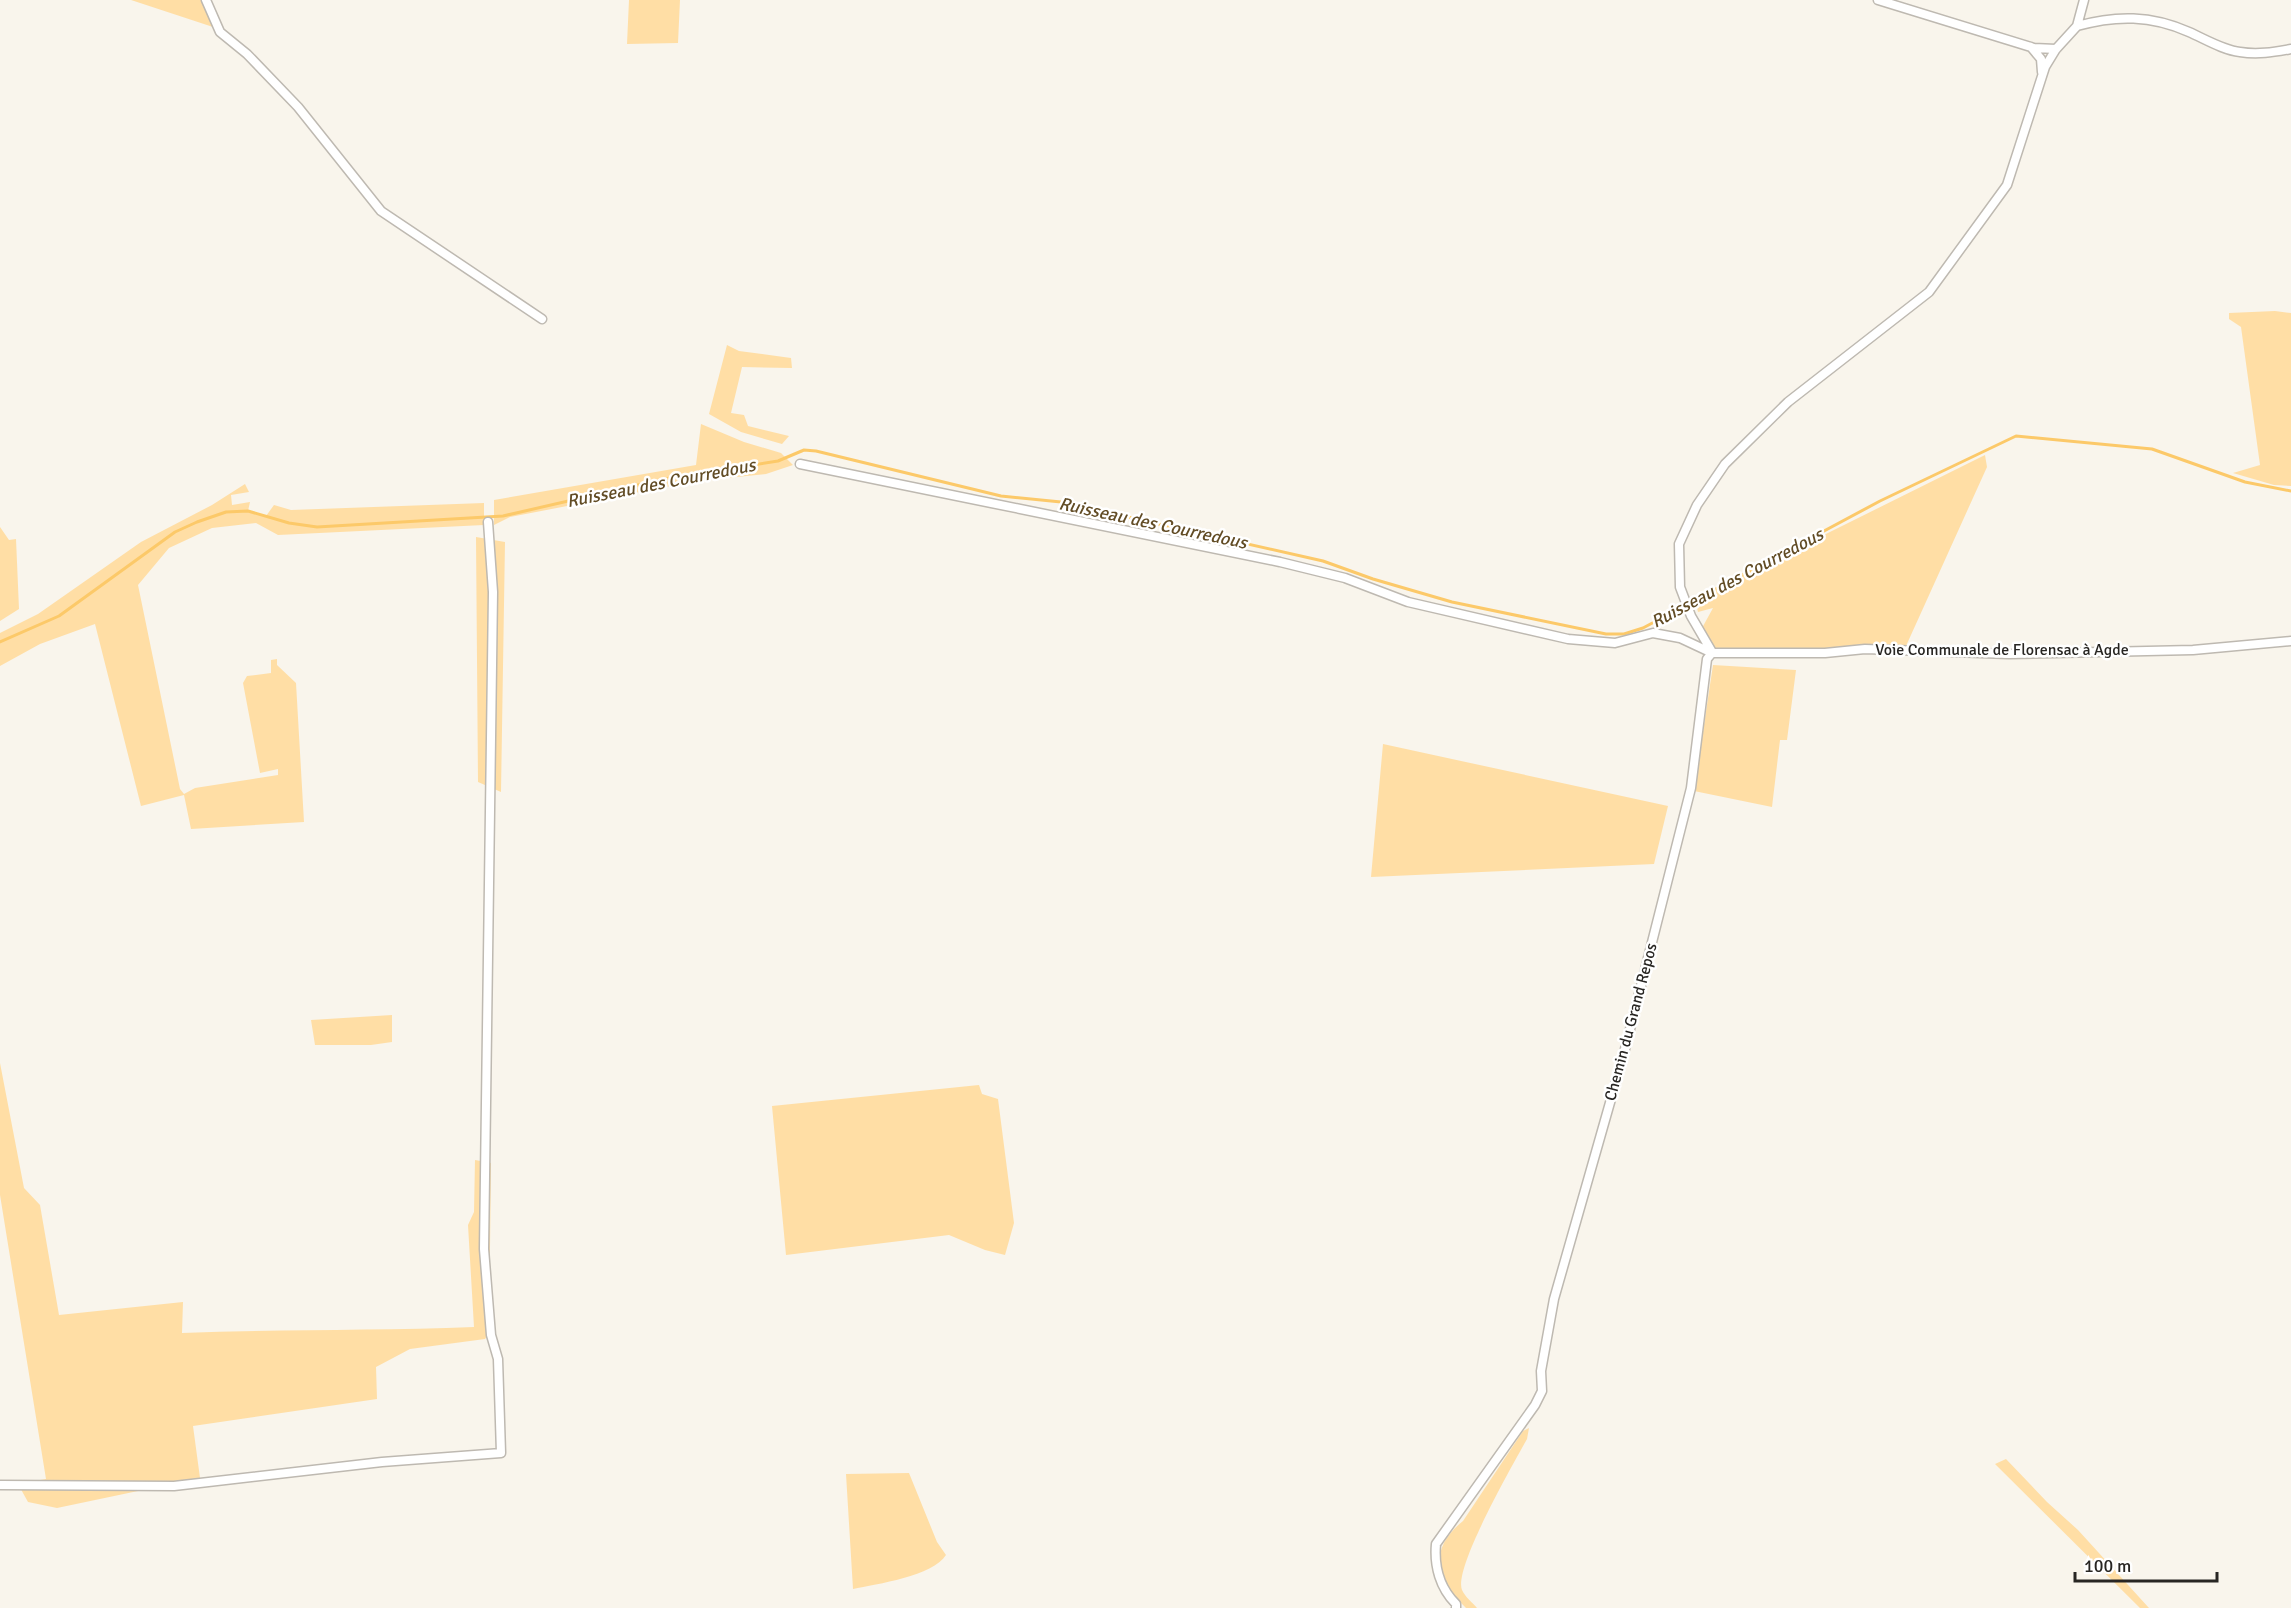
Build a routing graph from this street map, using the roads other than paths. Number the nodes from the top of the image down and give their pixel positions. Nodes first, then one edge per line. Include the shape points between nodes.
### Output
1 (206, 0) edge
2 (1878, 0) edge
3 (2084, 0) edge
4 (2077, 26) junction
5 (2030, 47) junction
6 (2056, 48) junction
7 (2291, 49) edge
8 (2042, 76) junction
9 (542, 319) dead end
10 (800, 464) dead end
11 (488, 522) dead end
12 (2291, 641) edge
13 (1713, 652) junction
14 (0, 1485) edge
15 (1456, 1608) edge

1 - 9 street via 220,32 298,107 381,210
2 - 5 street
3 - 4 street
4 - 6 street
4 - 7 street via 2124,16 2177,26 2238,52
5 - 6 street
5 - 8 street via 2041,59
6 - 8 street
8 - 13 street via 2007,184 1929,292 1788,402 1725,464 1697,505 1678,543 1680,587 1691,616
10 - 13 street via 1280,562 1345,578 1408,602 1569,639 1615,643 1653,633 1680,638
11 - 14 street via 493,592 484,1249 490,1335 498,1359 501,1453 174,1486
12 - 13 street, Voie Communale de Florensac à Agde via 2181,651
13 - 15 street, Chemin du Grand Repos via 1707,659 1691,788 1623,1057 1554,1299 1545,1339 1542,1390 1436,1544 1434,1559 1446,1594

